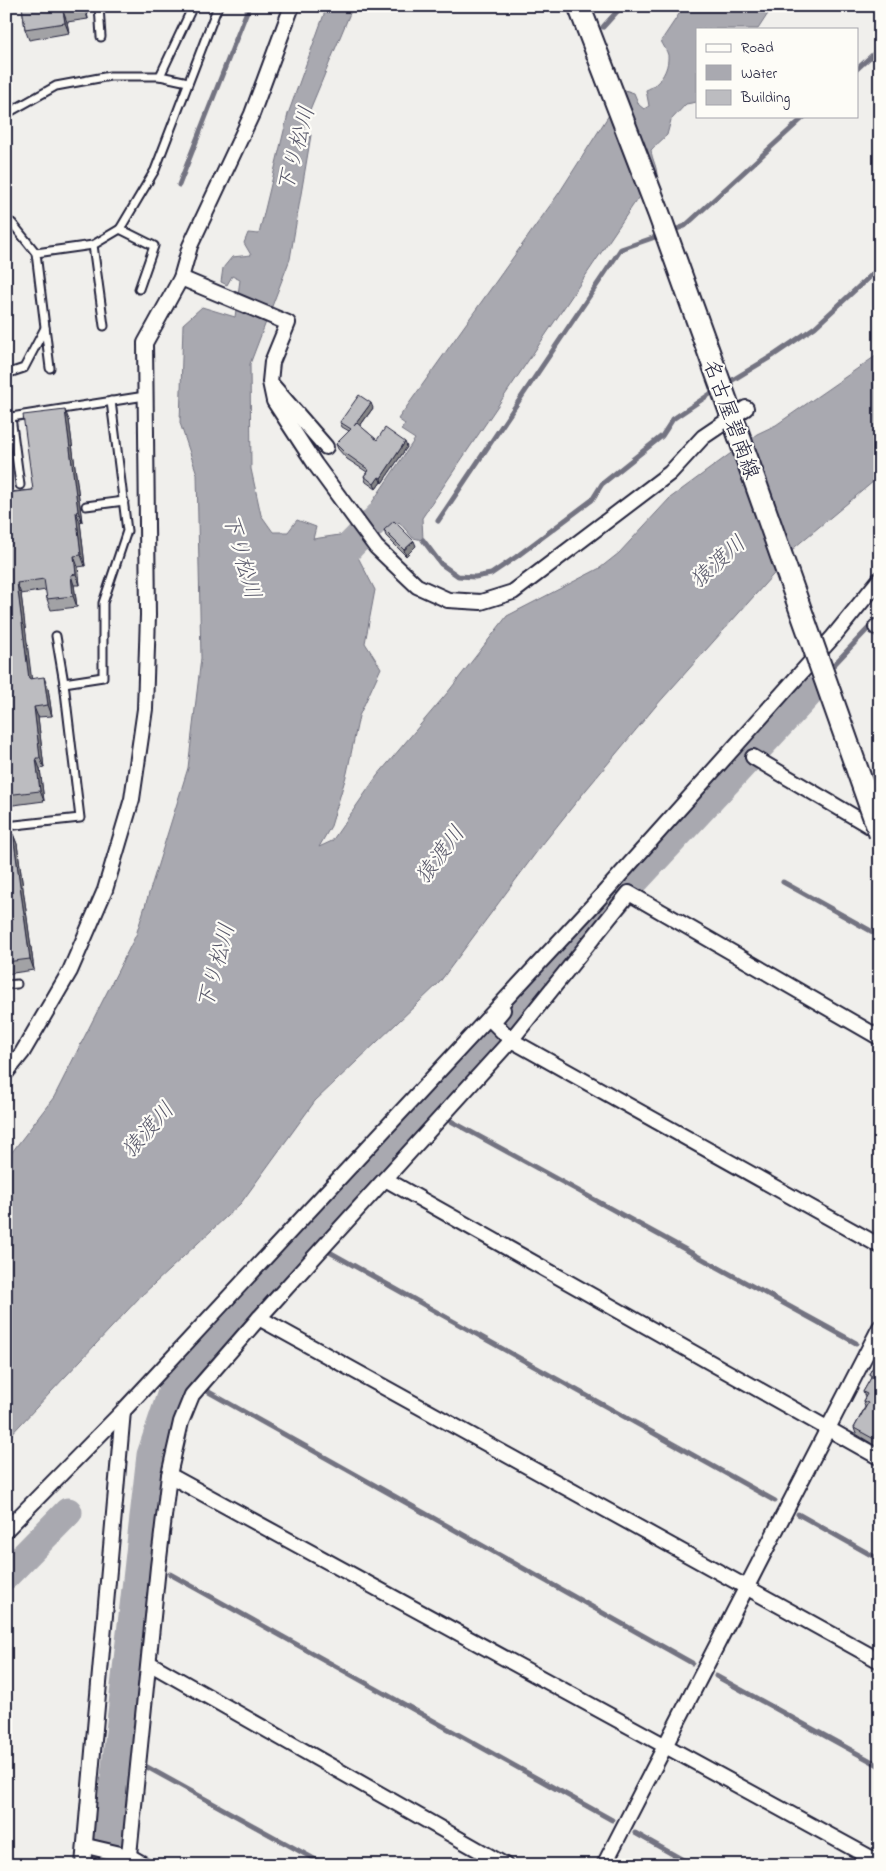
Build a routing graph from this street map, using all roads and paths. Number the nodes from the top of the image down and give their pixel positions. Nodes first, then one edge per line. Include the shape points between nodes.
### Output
1 (98, 6) edge
2 (193, 6) edge
3 (218, 6) edge
4 (292, 6) edge
5 (579, 6) edge
6 (102, 37) dead end
7 (160, 76) junction
8 (188, 82) junction
9 (6, 114) edge
10 (6, 221) edge
11 (120, 229) junction
12 (93, 245) junction
13 (36, 253) junction
14 (187, 280) junction
15 (139, 290) dead end
16 (46, 326) junction
17 (104, 326) dead end
18 (50, 368) dead end
19 (6, 374) edge
20 (270, 382) junction
21 (145, 396) junction
22 (111, 401) junction
23 (737, 417) junction
24 (326, 447) dead end
25 (20, 485) dead end
26 (124, 501) junction
27 (86, 506) dead end
28 (880, 579) edge
29 (56, 636) dead end
30 (64, 682) junction
31 (753, 757) dead end
32 (6, 826) edge
33 (880, 833) edge
34 (538, 963) junction
35 (17, 984) dead end
36 (6, 985) edge
37 (880, 1038) edge
38 (510, 1040) junction
39 (6, 1073) edge
40 (385, 1179) junction
41 (880, 1246) edge
42 (259, 1318) junction
43 (880, 1327) edge
44 (123, 1411) junction
45 (826, 1429) junction
46 (880, 1458) edge
47 (169, 1475) junction
48 (6, 1530) edge
49 (746, 1588) junction
50 (880, 1661) edge
51 (149, 1663) junction
52 (665, 1746) junction
53 (86, 1846) junction
54 (128, 1860) edge
55 (880, 1863) edge
56 (83, 1865) edge
57 (145, 1865) edge
58 (505, 1865) edge
59 (604, 1865) edge

1 - 6 lane
2 - 7 lane
3 - 8 lane
4 - 14 street via 252,114 190,246
5 - 23 main road, 名古屋碧南線 via 724,397
7 - 8 lane
7 - 9 lane via 110,76 56,86
8 - 11 lane via 155,170
10 - 13 lane via 12,223
11 - 12 lane
11 - 15 lane via 154,246
12 - 13 lane
12 - 17 lane
13 - 16 lane
14 - 20 street via 287,323 272,362
14 - 21 street via 145,343
16 - 18 lane
16 - 19 lane via 24,368
20 - 23 street via 274,401 328,483 376,547 418,586 448,600 481,602 513,592 670,473 703,437
20 - 24 street
21 - 22 lane
21 - 39 street via 148,615 145,709 132,799 105,890 70,971 22,1053
22 - 25 lane via 11,417
22 - 26 lane
23 - 33 main road, 名古屋碧南線, bridge
26 - 27 lane
26 - 30 lane via 127,531 103,603 103,677
28 - 34 street via 833,637
29 - 30 lane
30 - 32 lane via 80,818
31 - 33 street
34 - 38 street via 534,977 493,1022
34 - 44 street
35 - 36 lane
37 - 38 street via 629,893
38 - 40 street
38 - 41 street
40 - 42 street
40 - 45 street
42 - 47 street via 192,1395 181,1422
42 - 49 street
43 - 45 street
44 - 48 street
44 - 53 street
45 - 46 street
45 - 49 street
47 - 51 street
47 - 52 street
49 - 50 street
49 - 52 street
51 - 54 street
51 - 58 street
52 - 55 street
52 - 59 street
53 - 54 street
53 - 56 street
54 - 57 street

